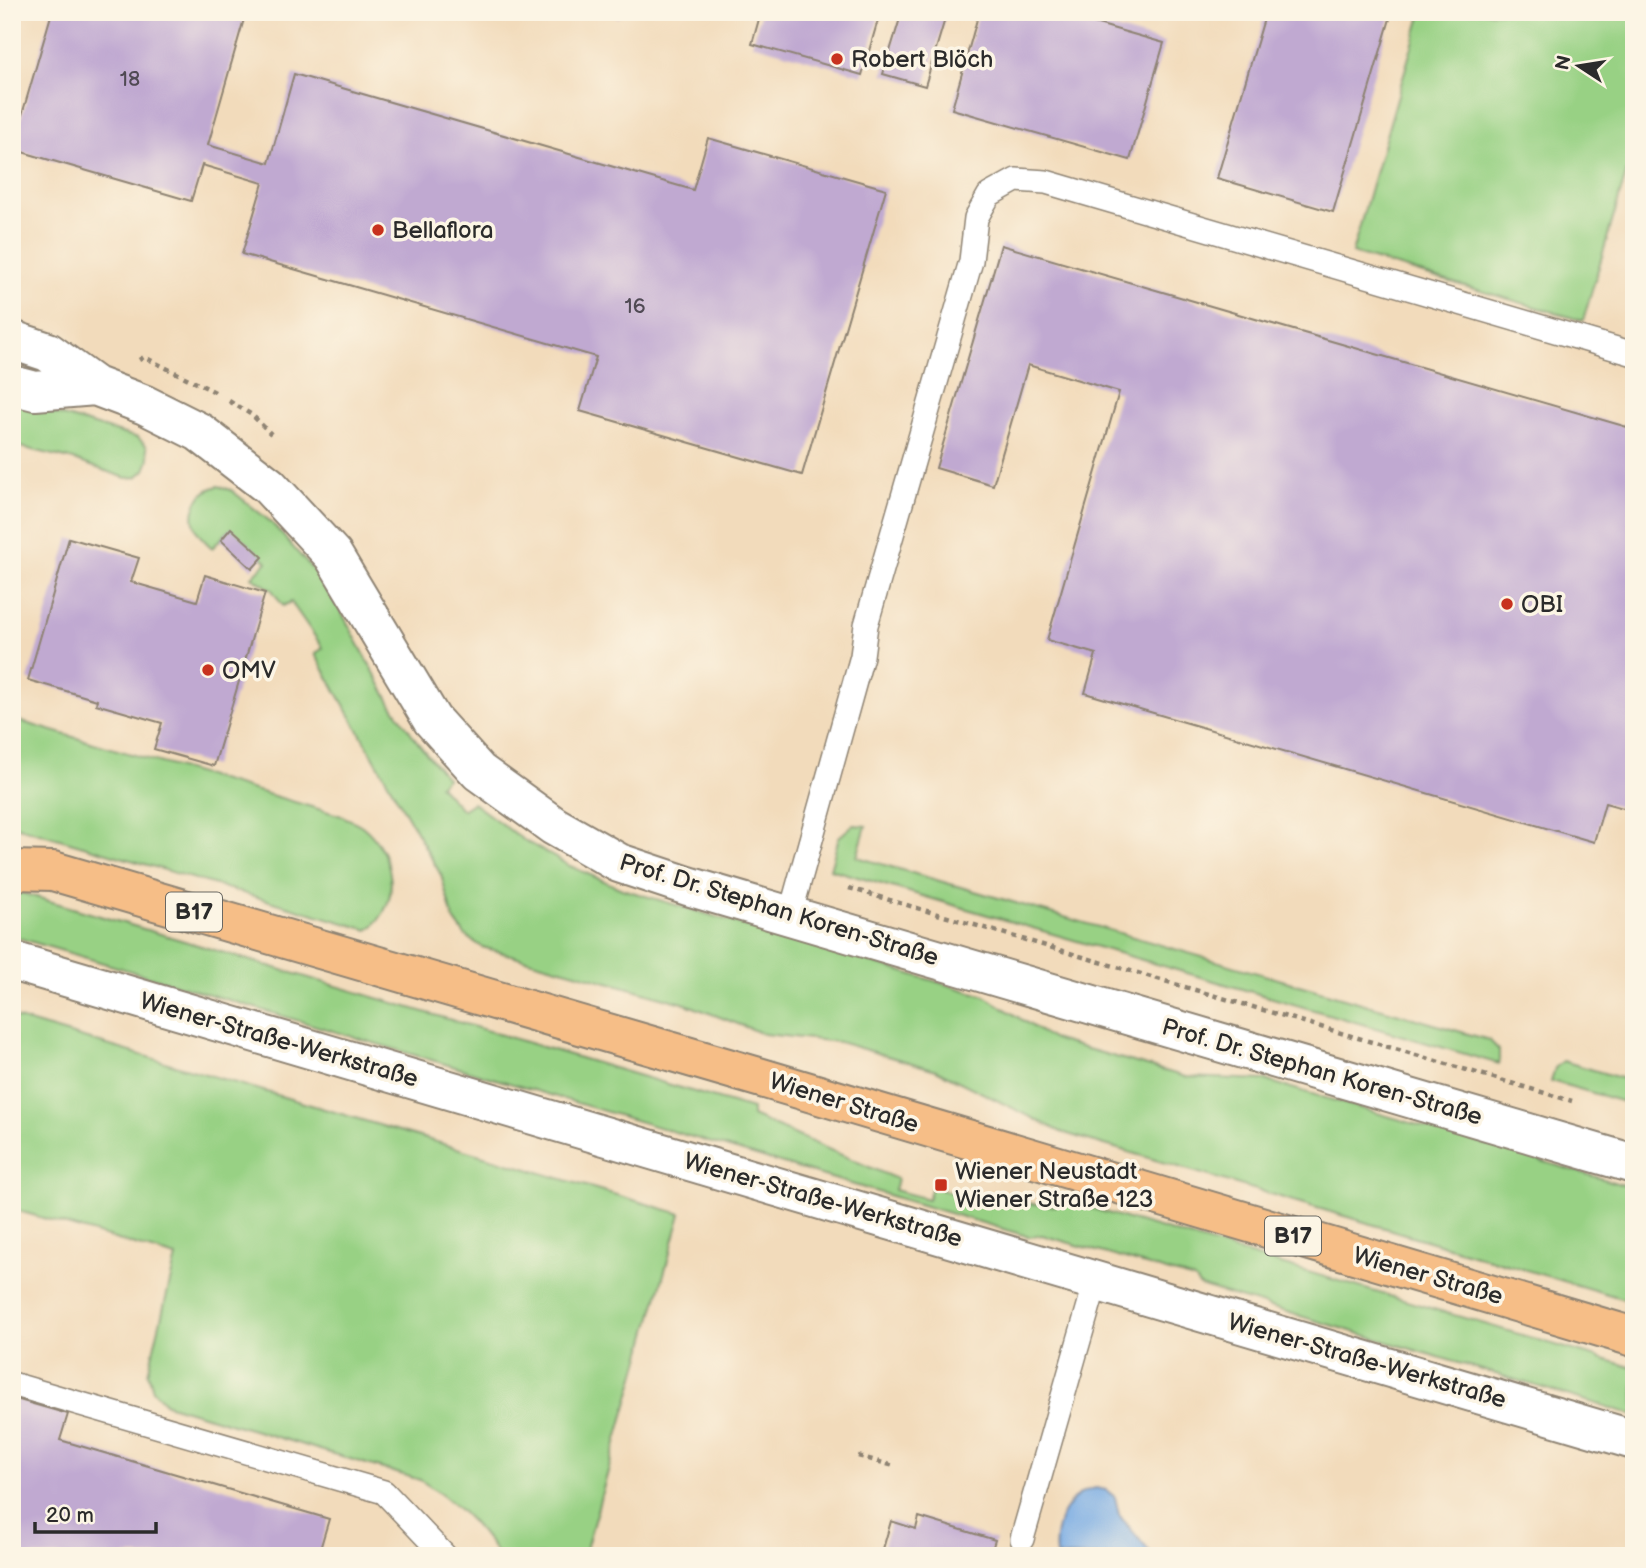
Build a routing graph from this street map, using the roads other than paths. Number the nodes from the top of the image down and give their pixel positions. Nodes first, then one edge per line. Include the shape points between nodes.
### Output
1 (12, 341) edge
2 (1634, 355) edge
3 (12, 385) edge
4 (95, 386) junction
5 (12, 839) edge
6 (12, 870) edge
7 (53, 872) junction
8 (790, 915) junction
9 (12, 961) edge
10 (1634, 1164) edge
11 (1096, 1281) junction
12 (1634, 1337) edge
13 (12, 1384) edge
14 (1634, 1440) edge
15 (1022, 1539) dead end
16 (445, 1556) edge

1 - 4 street, Prof. Dr. Stephan Koren-Straße via 48,352
2 - 8 lane via 1046,182 1016,180 989,195 976,218 971,261 866,625 862,656
3 - 4 street, Prof. Dr. Stephan Koren-Straße via 35,391
4 - 8 street, Prof. Dr. Stephan Koren-Straße via 199,432 269,486 333,555 432,720 479,772 554,826 619,863
5 - 7 main road, Wiener Straße / B17
6 - 7 main road, Wiener Straße / B17
7 - 12 main road, Wiener Straße / B17
8 - 10 street, Prof. Dr. Stephan Koren-Straße
9 - 11 street, Wiener-Straße-Werkstraße
11 - 14 street, Wiener-Straße-Werkstraße
11 - 15 lane
13 - 16 lane via 384,1492

